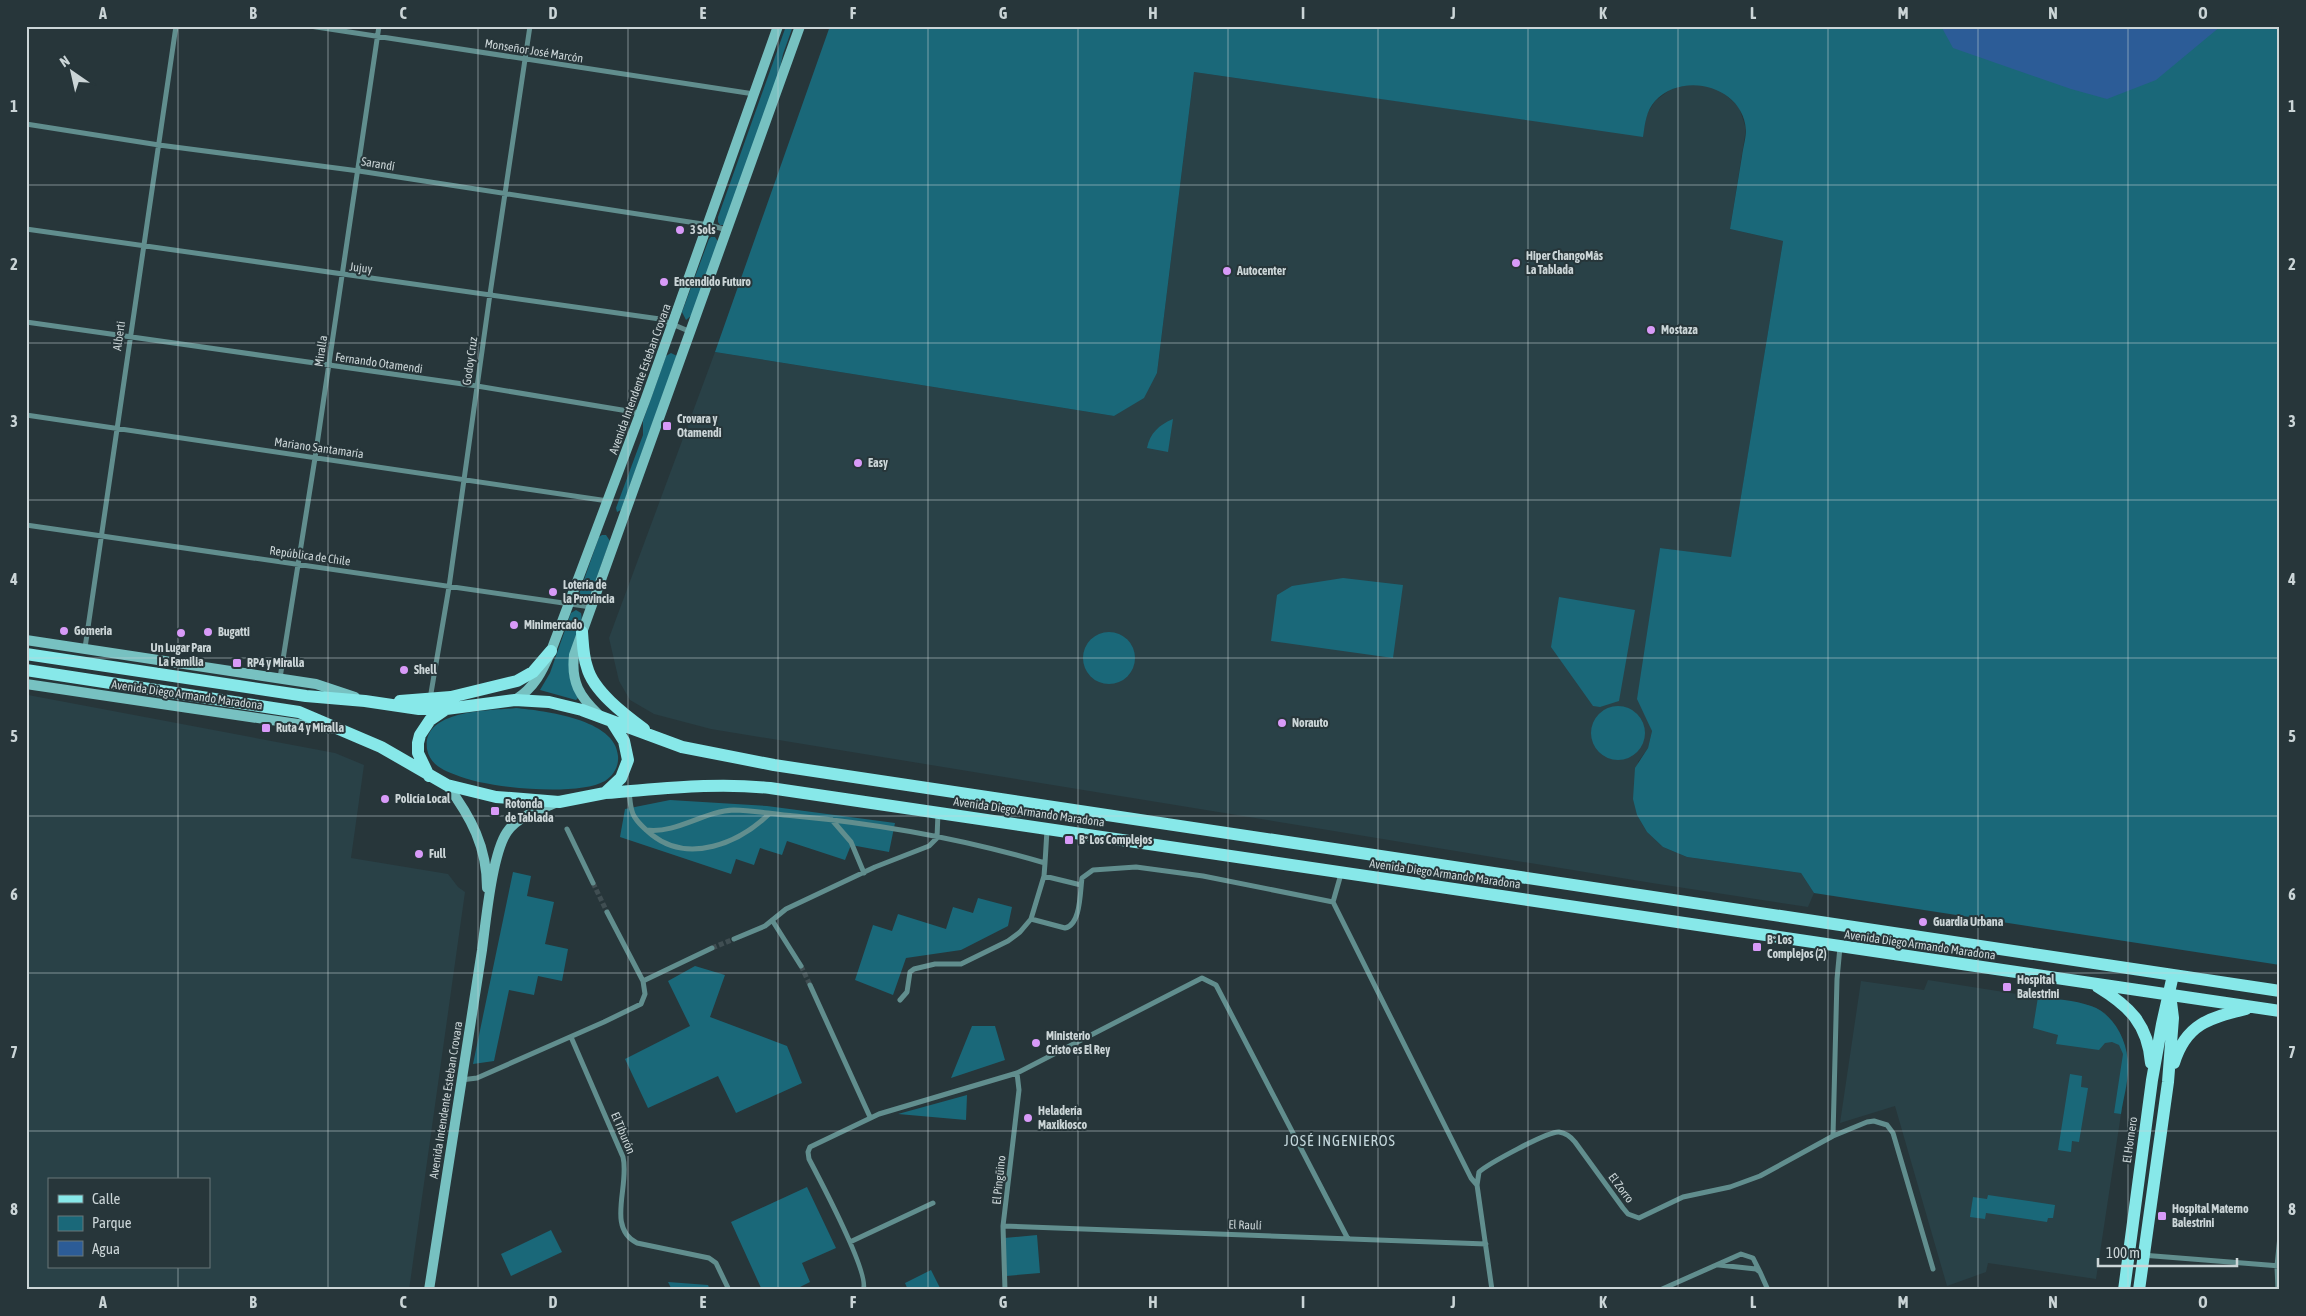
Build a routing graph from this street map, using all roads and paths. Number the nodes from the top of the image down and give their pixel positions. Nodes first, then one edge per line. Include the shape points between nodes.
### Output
1 (176, 26) edge
2 (310, 26) edge
3 (379, 26) edge
4 (530, 26) edge
5 (778, 26) edge
6 (800, 26) edge
7 (378, 36) junction
8 (525, 60) junction
9 (754, 94) junction
10 (26, 124) edge
11 (159, 145) junction
12 (359, 171) junction
13 (506, 194) junction
14 (709, 225) junction
15 (26, 229) edge
16 (727, 230) junction
17 (144, 246) junction
18 (343, 275) junction
19 (490, 294) junction
20 (26, 322) edge
21 (673, 323) junction
22 (691, 332) junction
23 (129, 338) junction
24 (328, 366) junction
25 (477, 386) junction
26 (640, 413) junction
27 (26, 415) edge
28 (118, 429) junction
29 (315, 458) junction
30 (464, 479) junction
31 (608, 501) junction
32 (26, 525) edge
33 (101, 536) junction
34 (298, 564) junction
35 (449, 587) junction
36 (568, 605) junction
37 (590, 608) junction
38 (582, 632) junction
39 (26, 640) edge
40 (85, 648) junction
41 (551, 651) junction
42 (26, 654) edge
43 (26, 670) edge
44 (280, 678) junction
45 (26, 684) edge
46 (430, 699) junction
47 (515, 700) junction
48 (369, 702) junction
49 (446, 709) junction
50 (623, 714) junction
51 (599, 715) junction
52 (612, 722) junction
53 (626, 727) junction
54 (345, 731) junction
55 (656, 738) junction
56 (627, 749) junction
57 (429, 776) junction
58 (447, 785) junction
59 (629, 791) junction
60 (605, 793) junction
61 (559, 802) junction
62 (938, 813) junction
63 (770, 814) junction
64 (832, 820) junction
65 (567, 829) dead end
66 (1048, 829) junction
67 (646, 830) junction
68 (937, 838) junction
69 (1045, 863) junction
70 (864, 873) junction
71 (1341, 873) junction
72 (1044, 876) junction
73 (593, 883) tunnel mouth
74 (1081, 885) junction
75 (1332, 902) junction
76 (607, 912) tunnel mouth
77 (487, 913) junction
78 (1031, 919) junction
79 (772, 920) junction
80 (734, 939) tunnel mouth
81 (1840, 947) junction
82 (712, 948) tunnel mouth
83 (801, 966) tunnel mouth
84 (2173, 975) junction
85 (643, 981) junction
86 (2094, 984) junction
87 (810, 986) tunnel mouth
88 (2280, 991) edge
89 (2170, 995) junction
90 (900, 1000) dead end
91 (2254, 1007) junction
92 (2280, 1011) edge
93 (571, 1037) junction
94 (1017, 1073) junction
95 (461, 1080) junction
96 (2152, 1080) junction
97 (2168, 1082) junction
98 (870, 1117) junction
99 (1833, 1136) junction
100 (1477, 1185) junction
101 (934, 1203) dead end
102 (1004, 1226) junction
103 (2280, 1236) edge
104 (1348, 1239) junction
105 (850, 1242) junction
106 (1486, 1244) junction
107 (2128, 1254) junction
108 (2144, 1255) junction
109 (1716, 1264) junction
110 (2278, 1266) edge
111 (1933, 1269) dead end
112 (1760, 1272) junction
113 (429, 1290) edge
114 (729, 1290) edge
115 (863, 1290) edge
116 (1005, 1290) edge
117 (1492, 1290) edge
118 (1660, 1290) edge
119 (1768, 1290) edge
120 (2124, 1290) edge
121 (2139, 1290) edge
122 (2278, 1290) edge

1 - 11 street, Alberti
2 - 7 street, Monseñor José Marcón
3 - 7 street, Miralla
4 - 8 street, Godoy Cruz
5 - 9 main road, Avenida Intendente Esteban Crovara
6 - 16 main road
7 - 8 street, Monseñor José Marcón
7 - 12 street, Miralla
8 - 9 street, Monseñor José Marcón
8 - 13 street, Godoy Cruz
9 - 14 main road, Avenida Intendente Esteban Crovara
10 - 11 street, Sarandí
11 - 12 street, Sarandí
11 - 17 street, Alberti
12 - 13 street, Sarandí
12 - 18 street, Miralla
13 - 14 street, Sarandí
13 - 19 street, Godoy Cruz
14 - 16 street, Sarandí
14 - 21 main road, Avenida Intendente Esteban Crovara
15 - 17 street, Jujuy
16 - 22 main road
17 - 18 street, Jujuy
17 - 23 street, Alberti
18 - 19 street, Jujuy
18 - 24 street, Miralla
19 - 21 street, Jujuy
19 - 25 street, Godoy Cruz
20 - 23 street, Fernando Otamendi
21 - 22 street, Jujuy
21 - 26 main road, Avenida Intendente Esteban Crovara
22 - 37 main road
23 - 24 street, Fernando Otamendi
23 - 28 street, Alberti
24 - 25 street, Fernando Otamendi
24 - 29 street, Miralla
25 - 26 street, Fernando Otamendi
25 - 30 street, Godoy Cruz
26 - 31 main road, Avenida Intendente Esteban Crovara
27 - 28 street, Mariano Santamaría
28 - 29 street, Mariano Santamaría
28 - 33 street, Alberti
29 - 30 street, Mariano Santamaría
29 - 34 street, Miralla
30 - 31 street, Mariano Santamaría
30 - 35 street, Godoy Cruz
31 - 36 main road, Avenida Intendente Esteban Crovara
32 - 33 street, República de Chile
33 - 34 street, República de Chile
33 - 40 street, Alberti
34 - 35 street, República de Chile
34 - 44 street, Miralla
35 - 36 street, República de Chile
35 - 46 street, Godoy Cruz
36 - 37 street, República de Chile
36 - 41 main road, Avenida Intendente Esteban Crovara
37 - 38 main road
38 - 50 main road via 587,669 594,682
38 - 51 main road via 574,655 573,676 584,699
39 - 40 main road, Avenida Diego Armando Maradona
40 - 44 main road, Avenida Diego Armando Maradona
41 - 46 main road via 526,677 458,696
41 - 47 main road, Avenida Intendente Esteban Crovara via 536,682
42 - 48 main road, Avenida Diego Armando Maradona via 306,696
43 - 54 main road, Avenida Diego Armando Maradona via 299,712
44 - 48 main road, Avenida Diego Armando Maradona via 316,684
45 - 54 main road, Avenida Diego Armando Maradona
46 - 48 main road
47 - 49 main road
47 - 51 main road via 549,702
48 - 49 main road, Avenida Diego Armando Maradona via 418,709
49 - 57 main road via 430,720 420,735 418,753
50 - 53 main road
50 - 55 main road
51 - 52 main road
52 - 53 main road, Avenida Diego Armando Maradona
52 - 56 main road
53 - 55 main road, Avenida Diego Armando Maradona
53 - 56 main road
54 - 57 main road, Avenida Diego Armando Maradona
55 - 84 main road, Avenida Diego Armando Maradona via 706,753 774,765
56 - 60 main road via 628,760 621,778
57 - 58 main road
58 - 61 main road via 496,796
58 - 77 main road, Avenida Intendente Esteban Crovara via 472,821 482,847 487,873
59 - 60 main road, Avenida Diego Armando Maradona
59 - 62 main road, Avenida Diego Armando Maradona via 740,785
59 - 67 street via 632,811
60 - 61 main road
61 - 77 main road, Avenida Intendente Esteban Crovara via 527,815 507,831 499,848
62 - 66 main road, Avenida Diego Armando Maradona
62 - 68 street
63 - 64 street
63 - 67 street via 732,810 666,830
63 - 67 street via 742,836 705,848 674,847
64 - 68 street via 890,827
64 - 70 street via 850,842
65 - 73 street
66 - 69 street
66 - 71 main road, Avenida Diego Armando Maradona
68 - 69 street via 981,844
68 - 70 street via 929,846
69 - 72 street
70 - 79 street via 786,909
71 - 75 street
71 - 81 main road, Avenida Diego Armando Maradona
72 - 74 street
72 - 78 street
74 - 75 street via 1082,878 1093,870 1136,867 1203,876
74 - 78 street via 1074,922 1070,927
75 - 100 street
76 - 85 street
77 - 95 main road, Avenida Intendente Esteban Crovara
78 - 90 street via 1008,941 961,964 935,964 914,969 910,972 907,992
79 - 80 street
79 - 83 street
81 - 86 main road, Avenida Diego Armando Maradona
81 - 99 street
82 - 85 street
84 - 88 main road, Avenida Diego Armando Maradona
84 - 89 main road, El Hornero
85 - 93 street via 645,994 638,1007
86 - 89 main road, Avenida Diego Armando Maradona
86 - 96 main road via 2118,1000 2139,1022 2150,1048
87 - 98 street
89 - 91 main road, Avenida Diego Armando Maradona
89 - 96 main road, El Hornero
89 - 97 main road, El Hornero via 2173,1018
91 - 92 main road, Avenida Diego Armando Maradona
91 - 97 main road via 2220,1015 2194,1029 2178,1050
93 - 95 street via 477,1078
93 - 114 street, El Tiburón via 623,1157 626,1176 620,1218 627,1237 637,1243 710,1258 716,1263
94 - 98 street
94 - 102 street, El Pingüino via 1019,1090
94 - 104 street via 1197,979 1213,982
95 - 113 main road, Avenida Intendente Esteban Crovara
96 - 107 main road, El Hornero
97 - 108 main road, El Hornero
98 - 105 street via 815,1144 808,1152
99 - 100 street, El Zorro via 1760,1176 1730,1187 1683,1197 1639,1218 1628,1214 1575,1142 1560,1132 1543,1136 1484,1168 1479,1172
99 - 111 street, El Zorro via 1874,1121 1887,1125 1893,1133
100 - 106 street
101 - 105 street
102 - 104 street, El Raulí
102 - 116 street, El Pingüino
103 - 110 street
104 - 106 street, El Raulí
105 - 115 street via 865,1281
106 - 117 street
107 - 108 street
107 - 120 main road, El Hornero
108 - 110 street
108 - 121 main road, El Hornero
109 - 112 street
109 - 112 street via 1734,1256 1749,1256
109 - 118 street
110 - 122 street
112 - 119 street

